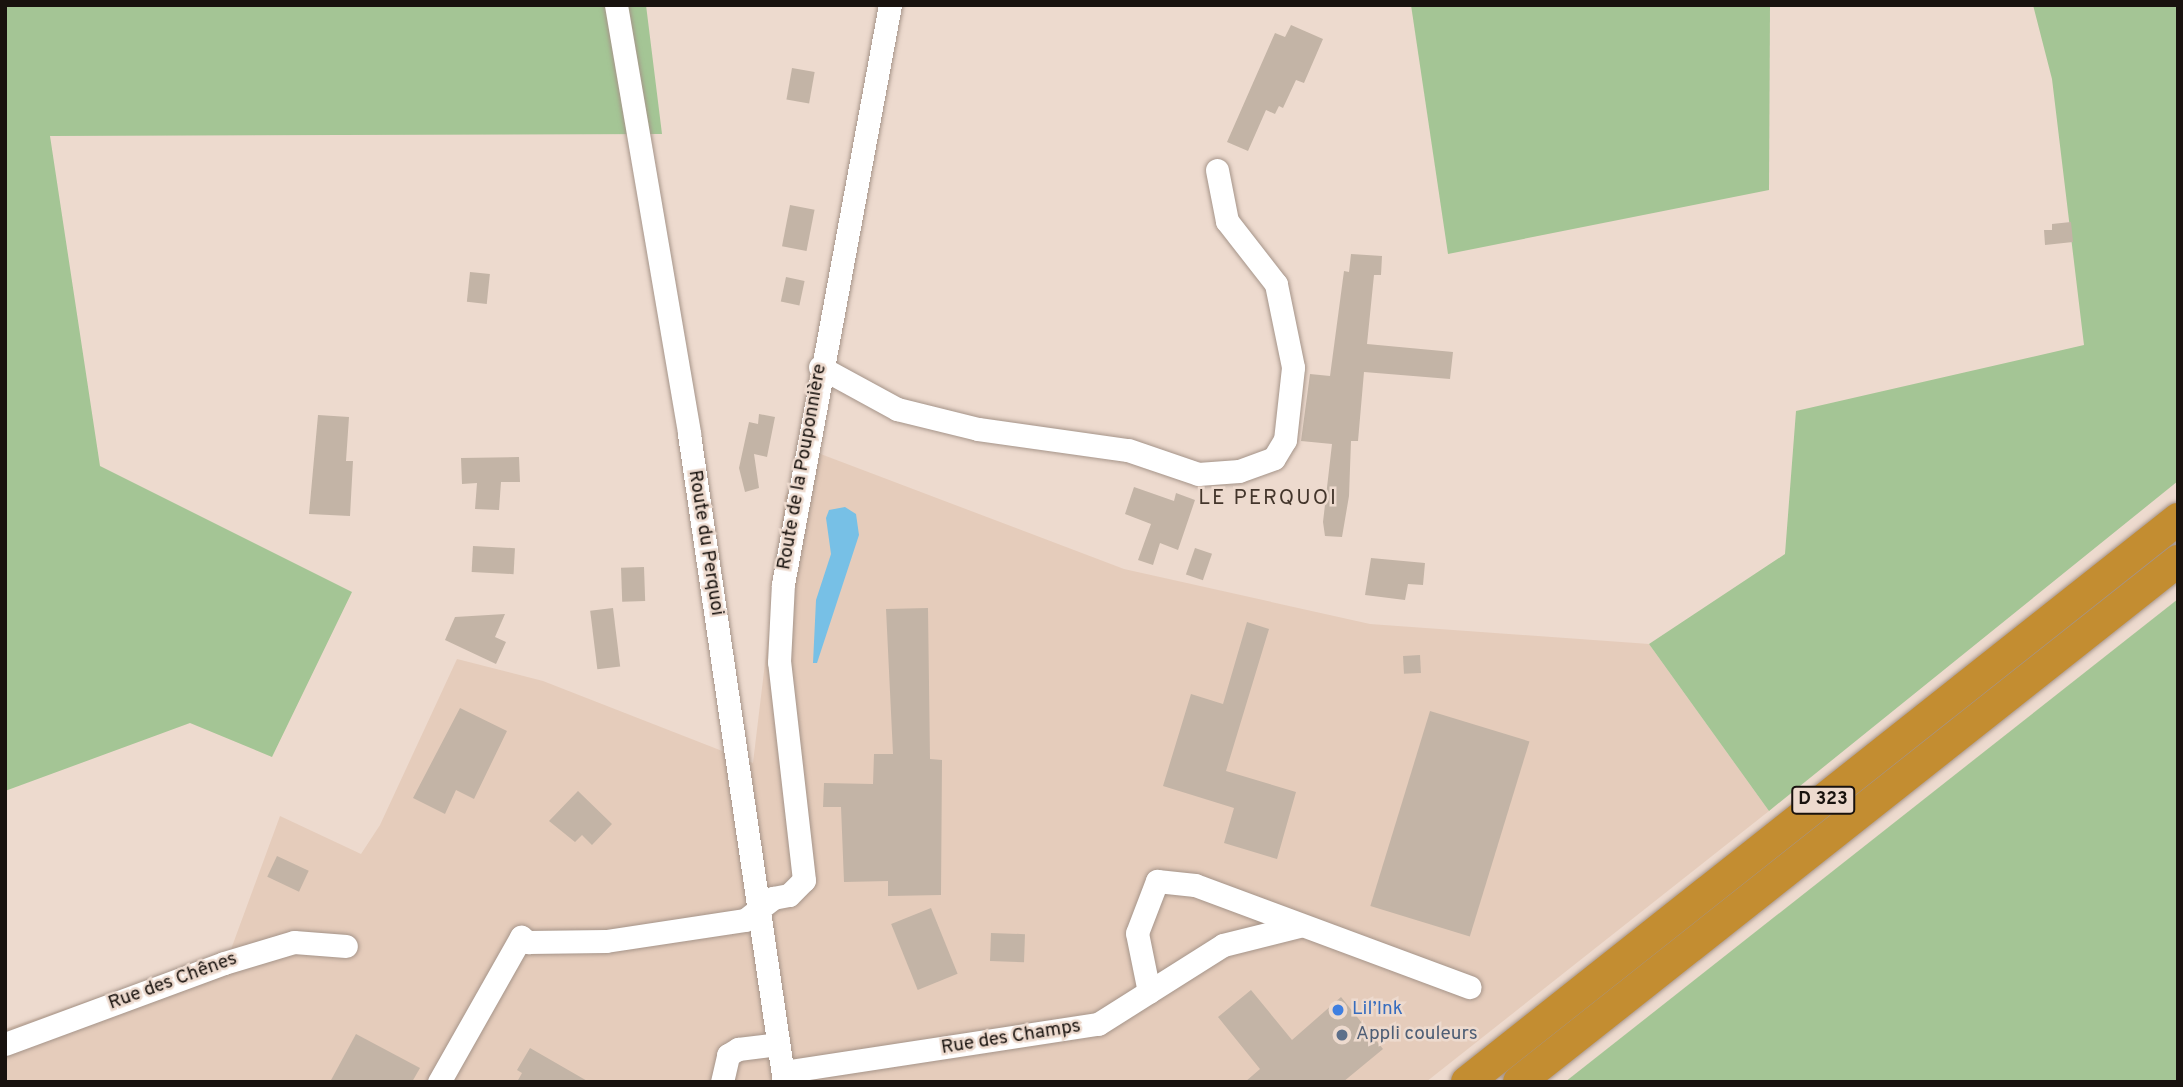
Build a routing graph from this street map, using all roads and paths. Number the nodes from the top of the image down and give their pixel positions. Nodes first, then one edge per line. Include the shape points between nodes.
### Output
1 (616, 5) edge
2 (890, 5) edge
3 (1217, 170) dead end
4 (820, 368) junction
5 (2178, 519) edge
6 (2178, 561) edge
7 (759, 907) junction
8 (1298, 926) junction
9 (346, 946) dead end
10 (1470, 988) dead end
11 (1149, 992) junction
12 (5, 1044) edge
13 (778, 1045) junction
14 (783, 1077) edge
15 (439, 1082) edge
16 (722, 1082) edge
17 (1468, 1082) edge
18 (1519, 1082) edge

1 - 7 street, Route du Perquoi via 688,434
2 - 4 street, Route de la Pouponnière
3 - 4 street via 1227,221 1276,284 1293,367 1285,440 1274,458 1240,471 1198,474 1128,450 978,429 897,409
4 - 7 street, Route de la Pouponnière via 783,584 779,662 804,880 789,895
5 - 17 highway, D 323
6 - 18 highway, D 323
7 - 13 street, Route du Perquoi
7 - 15 street via 745,920 607,941 528,942 521,937
8 - 10 street
8 - 11 street, Rue des Champs via 1223,945
8 - 11 street via 1195,885 1157,881 1137,933
9 - 12 street, Rue des Chênes via 294,942
11 - 14 street, Rue des Champs via 1098,1024
13 - 14 street, Route du Perquoi
13 - 16 street via 738,1049 728,1055

